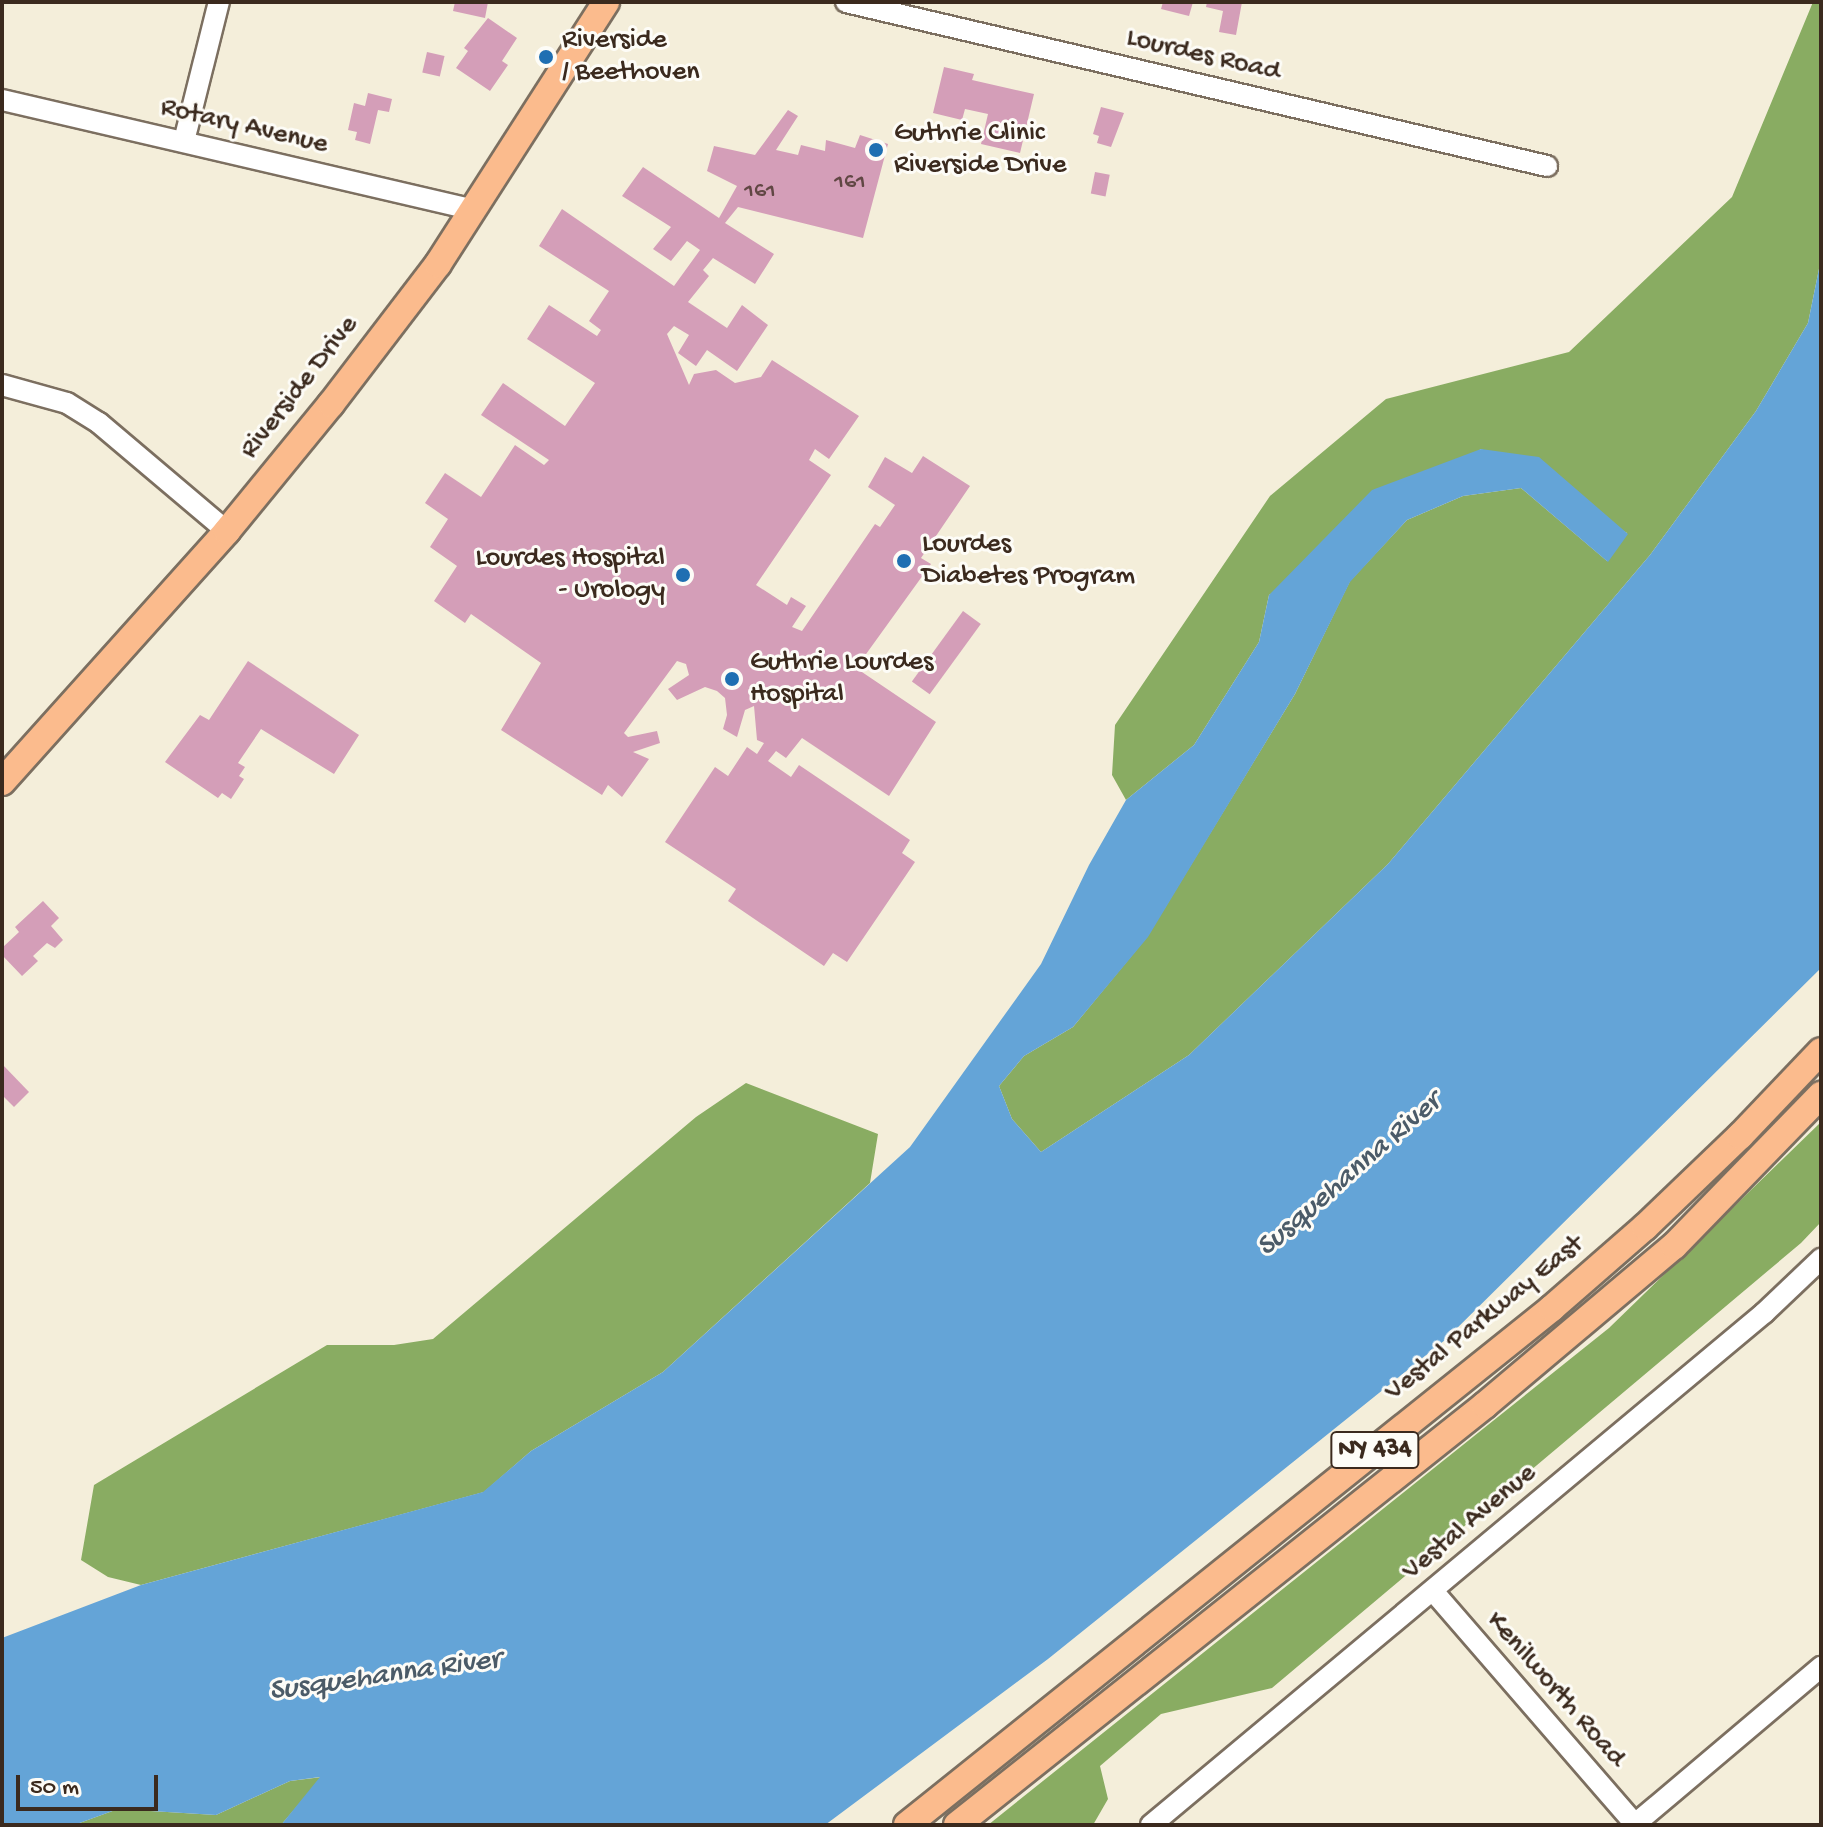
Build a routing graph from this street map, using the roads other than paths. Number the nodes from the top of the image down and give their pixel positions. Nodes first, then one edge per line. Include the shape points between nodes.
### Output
1 (219, 2) edge
2 (606, 2) edge
3 (846, 2) edge
4 (2, 100) edge
5 (184, 141) junction
6 (1547, 166) dead end
7 (474, 210) junction
8 (2, 385) edge
9 (227, 531) junction
10 (2, 782) edge
11 (1821, 1051) edge
12 (1821, 1095) edge
13 (1821, 1259) edge
14 (1433, 1591) junction
15 (1821, 1667) edge
16 (907, 1825) edge
17 (957, 1825) edge
18 (1151, 1825) edge
19 (1635, 1825) edge

1 - 5 street
2 - 7 main road, Riverside Drive
3 - 6 street, Lourdes Road
4 - 5 street, Rotary Avenue
5 - 7 street, Rotary Avenue
7 - 9 main road, Riverside Drive via 331,404
8 - 9 street via 67,403 99,423
9 - 10 main road, Riverside Drive
11 - 16 main road, Vestal Parkway East / NY 434 via 1698,1177 1552,1308
12 - 17 main road, NY 434 via 1674,1246 1485,1405
13 - 14 street, Vestal Avenue
14 - 18 street, Vestal Avenue
14 - 19 street, Kenilworth Road
15 - 19 street

